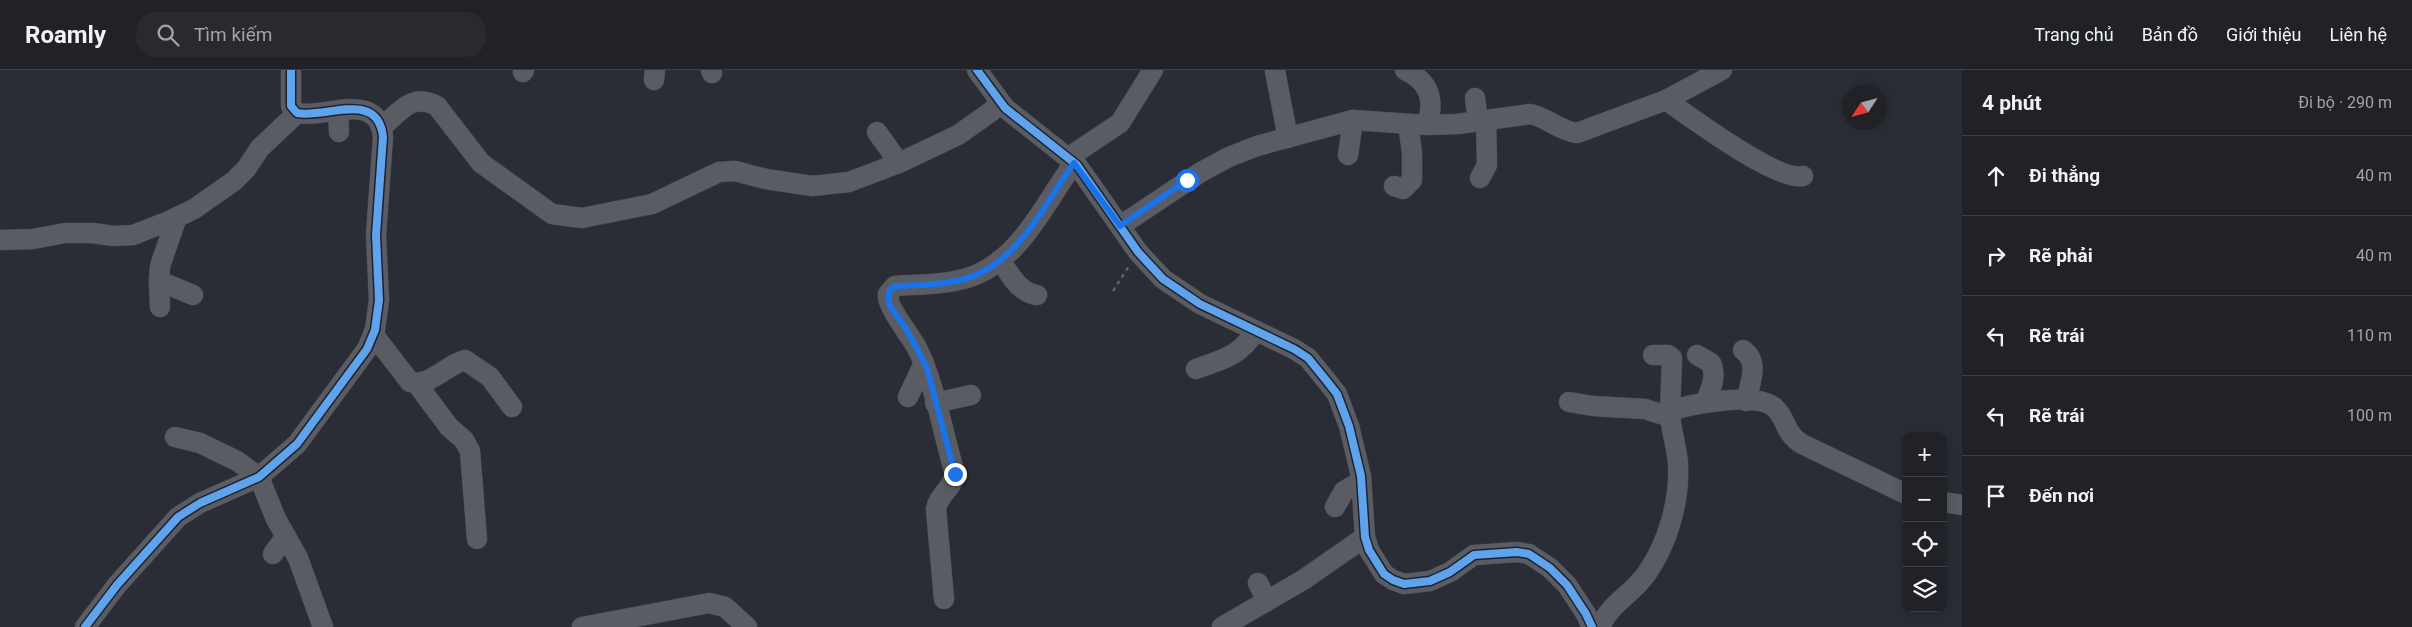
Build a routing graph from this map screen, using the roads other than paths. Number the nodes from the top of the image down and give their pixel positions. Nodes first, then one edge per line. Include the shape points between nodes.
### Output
1 (291, 70) edge
2 (977, 70) edge
3 (1152, 70) edge
4 (1405, 70) edge
5 (1722, 70) edge
6 (1275, 71) edge
7 (1475, 98) dead end
8 (1666, 100) junction
9 (1000, 102) junction
10 (338, 110) junction
11 (296, 113) junction
12 (1353, 120) junction
13 (1482, 120) junction
14 (1417, 125) junction
15 (382, 127) junction
16 (339, 132) dead end
17 (877, 132) dead end
18 (1288, 138) junction
19 (1348, 154) dead end
20 (1072, 160) junction
21 (899, 163) junction
22 (1803, 176) dead end
23 (1480, 178) dead end
24 (1394, 186) dead end
25 (177, 217) junction
26 (1120, 226) junction
27 (4, 244) edge
28 (1000, 260) junction
29 (159, 281) junction
30 (194, 295) dead end
31 (1037, 295) dead end
32 (160, 306) dead end
33 (1256, 331) junction
34 (373, 334) junction
35 (1743, 350) dead end
36 (1652, 355) dead end
37 (1697, 355) dead end
38 (924, 363) junction
39 (1196, 369) dead end
40 (417, 384) junction
41 (971, 395) dead end
42 (908, 397) dead end
43 (1746, 401) junction
44 (1569, 402) dead end
45 (1706, 402) junction
46 (935, 403) junction
47 (512, 407) dead end
48 (1670, 414) junction
49 (175, 437) dead end
50 (259, 477) junction
51 (1361, 481) junction
52 (1902, 492) edge
53 (1947, 503) edge
54 (1962, 505) edge
55 (1335, 507) dead end
56 (286, 536) junction
57 (1365, 537) junction
58 (477, 539) dead end
59 (273, 554) dead end
60 (944, 599) dead end
61 (1258, 605) edge
62 (85, 627) edge
63 (323, 627) edge
64 (582, 627) edge
65 (747, 627) edge
66 (1222, 627) edge
67 (1592, 627) edge
68 (1600, 627) edge

1 - 11 street via 290,106
2 - 9 street
3 - 20 street via 1120,123
4 - 14 street via 1418,76 1425,85 1431,105
5 - 8 street
6 - 18 street
7 - 13 street
8 - 13 street via 1577,133 1530,114
8 - 22 street via 1756,158 1785,174 1796,178
9 - 20 street
9 - 21 street via 974,125
10 - 11 street
10 - 15 street via 364,110 379,120
10 - 16 street
11 - 25 street via 260,148 234,181
12 - 14 street
12 - 18 street
12 - 19 street
13 - 14 street
13 - 23 street via 1487,165
14 - 24 street via 1412,180 1403,188
15 - 21 street via 411,103 419,100 429,102 437,106 481,164 552,214 582,218 652,204 719,172 735,171 766,180 812,186 849,182
15 - 34 street via 376,235 379,300
17 - 21 street
18 - 26 street via 1229,157
20 - 26 street
20 - 28 street via 1032,227
25 - 27 street via 132,235 65,233
25 - 29 street via 160,266
26 - 33 street via 1151,268 1175,289
28 - 31 street via 1021,289 1027,294
28 - 38 street via 977,275 932,284 895,286 890,290 890,306
29 - 30 street
29 - 32 street
33 - 39 street via 1237,353
33 - 51 street via 1308,358 1337,394 1349,426
34 - 40 street via 405,377
34 - 50 street via 346,380 297,444
35 - 43 street via 1754,364
36 - 48 street via 1672,358
37 - 45 street via 1711,363 1714,369
38 - 42 street
38 - 46 street
40 - 47 street via 465,360 490,377
40 - 58 street via 470,450
41 - 46 street
43 - 45 street
43 - 52 street via 1771,405 1793,438
44 - 48 street
45 - 48 street
46 - 60 street via 955,474 936,509
48 - 68 street via 1678,464 1668,530 1648,572 1612,608
49 - 50 street via 200,442 237,461
50 - 56 street
50 - 62 street via 200,503 178,517 117,585
51 - 55 street via 1344,491
51 - 57 street
53 - 54 street
56 - 59 street
56 - 63 street via 298,558
57 - 61 street via 1303,580
57 - 67 street via 1384,574 1393,580 1410,583 1441,577 1474,555 1490,552 1529,554 1567,585
61 - 66 street
64 - 65 street via 709,603 725,607

